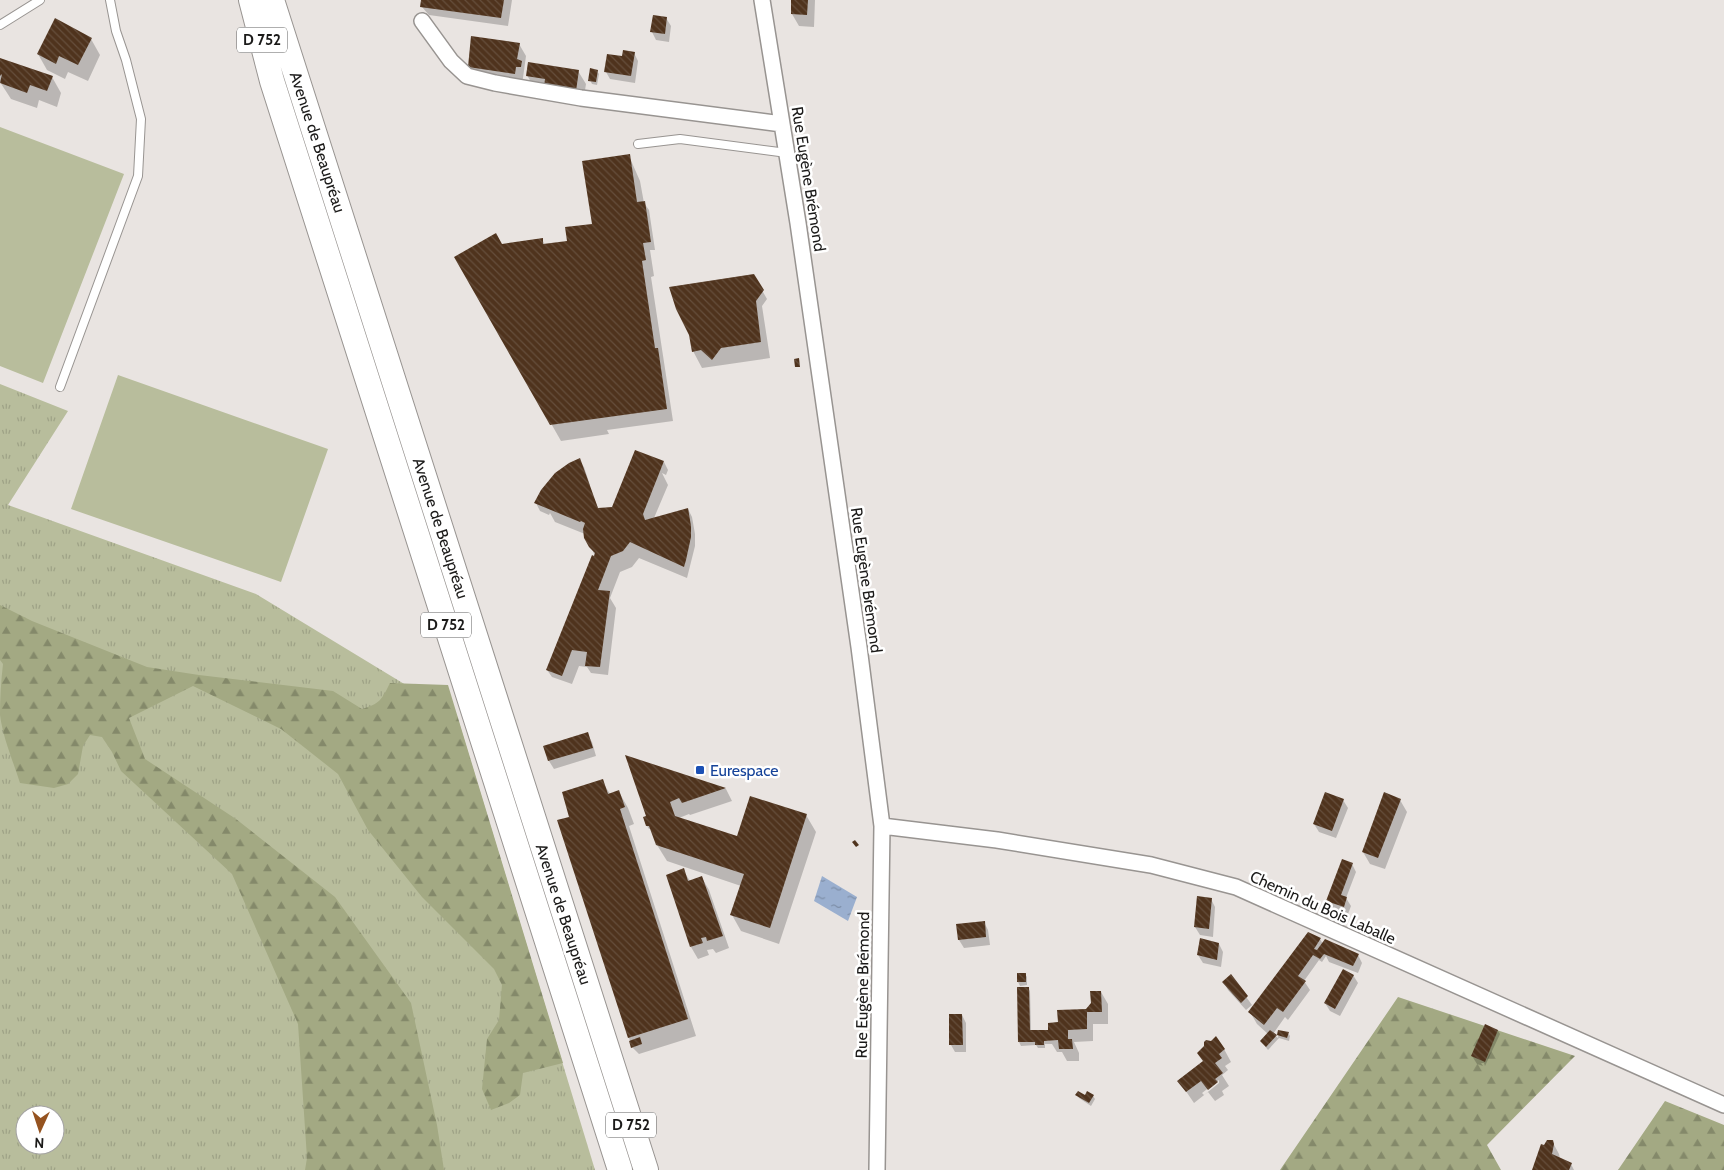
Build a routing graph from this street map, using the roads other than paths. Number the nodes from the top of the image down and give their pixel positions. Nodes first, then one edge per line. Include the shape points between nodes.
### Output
1 (40, 0) edge
2 (110, 0) edge
3 (238, 0) edge
4 (251, 0) edge
5 (272, 0) edge
6 (285, 0) edge
7 (762, 0) edge
8 (422, 21) dead end
9 (0, 25) edge
10 (272, 81) junction
11 (782, 124) junction
12 (638, 144) dead end
13 (322, 153) junction
14 (787, 153) junction
15 (60, 387) dead end
16 (882, 826) junction
17 (617, 1080) junction
18 (1724, 1105) edge
19 (608, 1132) junction
20 (612, 1170) edge
21 (620, 1170) edge
22 (646, 1170) edge
23 (654, 1170) edge
24 (877, 1170) edge

1 - 9 lane
2 - 15 lane via 141,119 138,176
3 - 10 highway
4 - 10 highway, Avenue de Beaupréau / D 752
5 - 13 highway, Avenue de Beaupréau / D 752
6 - 13 highway via 317,117
7 - 11 street, Rue Eugène Brémond
8 - 11 street via 451,61 467,76 581,98
10 - 19 highway, Avenue de Beaupréau / D 752
11 - 14 street, Rue Eugène Brémond
12 - 14 lane via 680,139
13 - 17 highway, Avenue de Beaupréau / D 752
14 - 16 street, Rue Eugène Brémond
16 - 18 street, Chemin du Bois Laballe via 997,840 1151,865 1236,887
16 - 24 street, Rue Eugène Brémond
17 - 22 highway, Avenue de Beaupréau / D 752
17 - 23 street
19 - 20 street
19 - 21 highway, Avenue de Beaupréau / D 752

